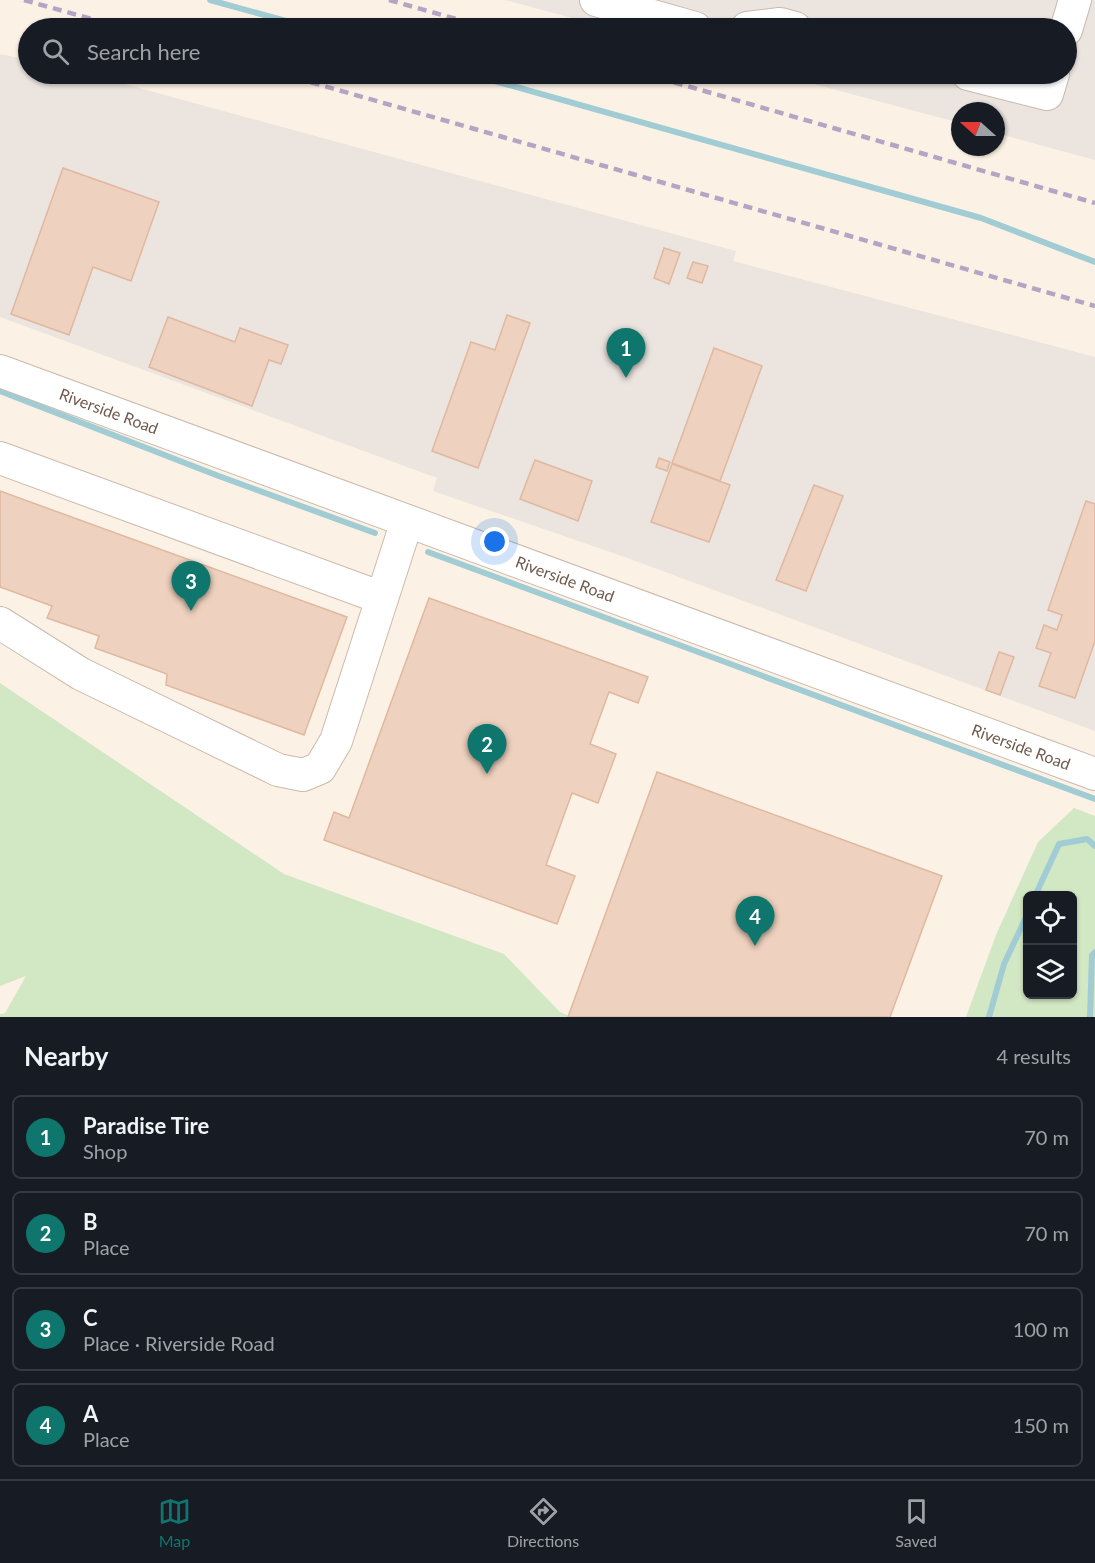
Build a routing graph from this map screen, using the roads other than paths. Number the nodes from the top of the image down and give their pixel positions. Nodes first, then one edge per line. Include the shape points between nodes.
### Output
1 (596, 0) edge
2 (1076, 0) edge
3 (655, 8) edge
4 (675, 18) edge
5 (1070, 18) edge
6 (1008, 84) edge
7 (1050, 84) edge
8 (0, 371) edge
9 (0, 458) edge
10 (406, 521) junction
11 (382, 598) junction
12 (0, 623) edge
13 (1095, 774) edge

1 - 3 street
2 - 5 street
3 - 4 street
6 - 7 street via 1047,94
8 - 10 street, Riverside Road
9 - 11 street
10 - 11 street
10 - 13 street, Riverside Road
11 - 12 street via 336,741 320,768 303,775 278,770 81,674

